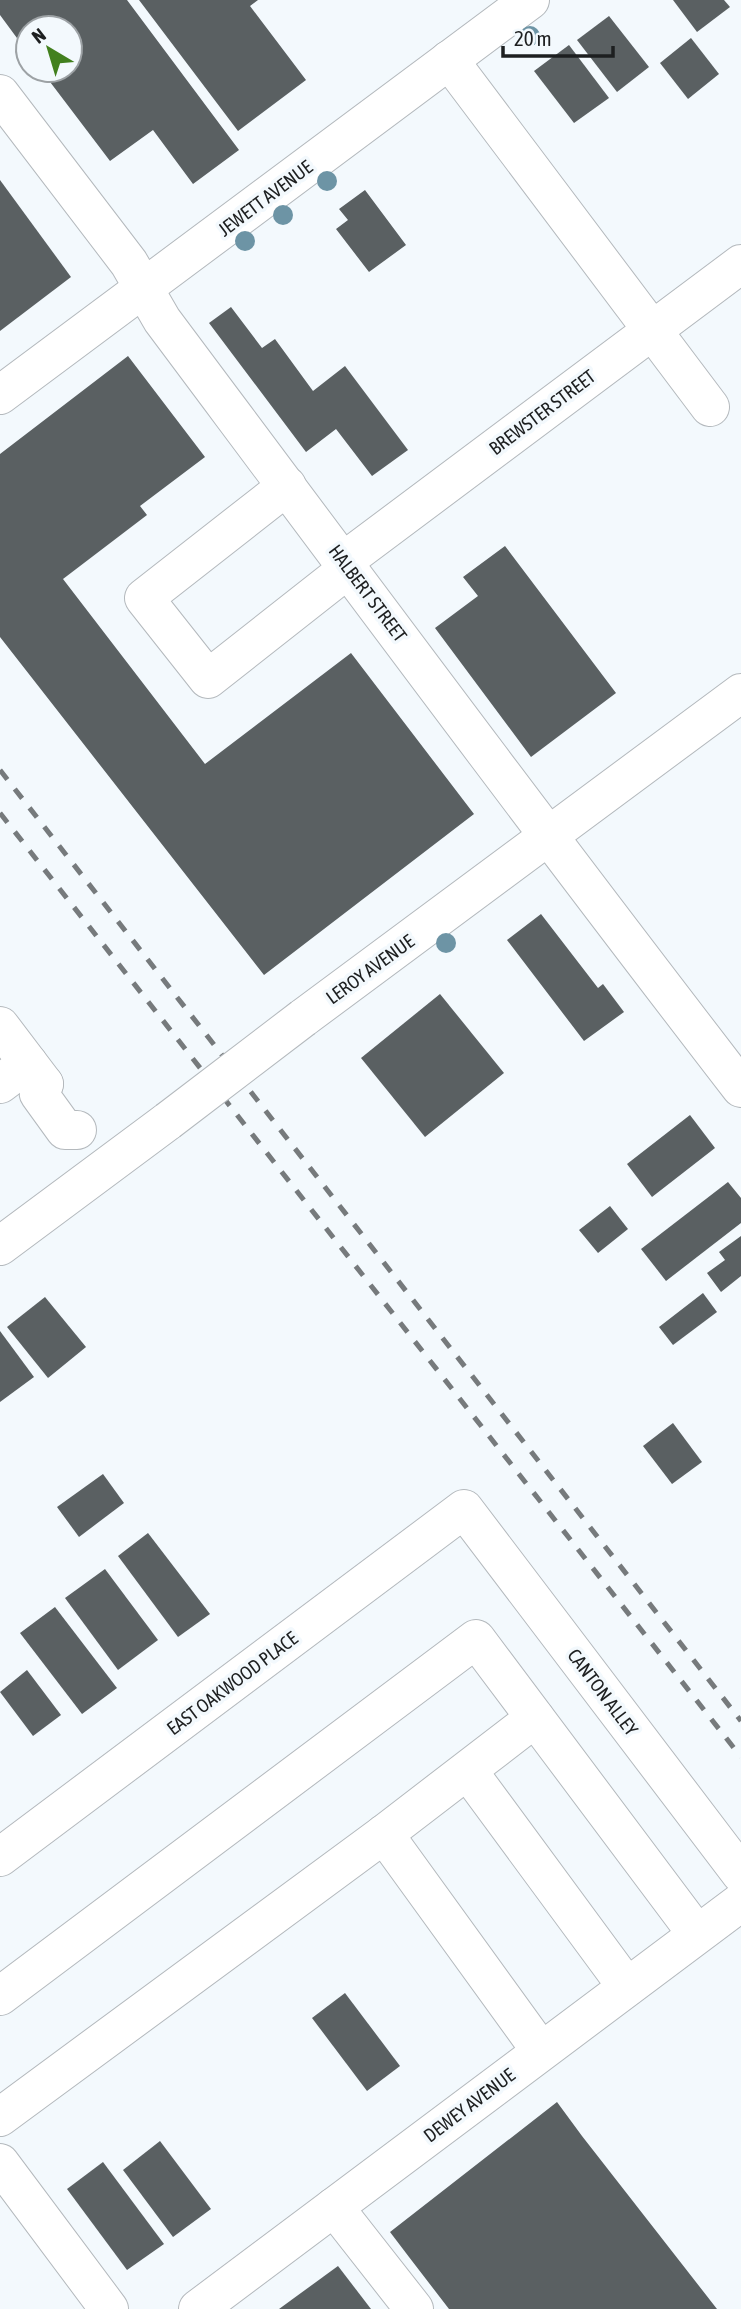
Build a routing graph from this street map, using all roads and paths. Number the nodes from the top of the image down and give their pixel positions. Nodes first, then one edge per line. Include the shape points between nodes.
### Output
1 (530, 0) edge
2 (449, 60) junction
3 (0, 94) edge
4 (741, 264) edge
5 (144, 288) junction
6 (651, 331) junction
7 (0, 395) edge
8 (710, 407) dead end
9 (287, 486) junction
10 (347, 565) junction
11 (741, 693) edge
12 (549, 838) junction
13 (0, 1026) edge
14 (24, 1077) edge
15 (741, 1088) edge
16 (106, 1167) junction
17 (0, 1246) edge
18 (464, 1509) joint
19 (535, 1718) junction
20 (468, 1771) junction
21 (384, 1834) junction
22 (0, 1857) edge
23 (741, 1874) edge
24 (741, 1902) edge
25 (697, 1934) junction
26 (627, 1987) junction
27 (0, 1996) edge
28 (541, 2051) junction
29 (0, 2117) edge
30 (0, 2163) edge
31 (334, 2207) junction
32 (109, 2309) edge
33 (198, 2309) edge
34 (414, 2309) edge

1 - 2 street, JEWETT AVENUE
2 - 5 street, JEWETT AVENUE
2 - 6 street
3 - 5 street, HALBERT STREET
4 - 6 street, BREWSTER STREET
5 - 7 street, JEWETT AVENUE
5 - 9 street, HALBERT STREET via 162,320
6 - 8 street
6 - 10 street, BREWSTER STREET
9 - 10 street, HALBERT STREET
9 - 10 street, BREWSTER STREET via 144,598 208,679
10 - 12 street, HALBERT STREET
11 - 12 street, LEROY AVENUE
12 - 15 street, HALBERT STREET
12 - 16 street, LEROY AVENUE, bridge
13 - 14 street
14 - 16 street via 65,1130 77,1130
16 - 17 street, LEROY AVENUE
18 - 22 street, EAST OAKWOOD PLACE
18 - 23 street, CANTON ALLEY
19 - 20 street
19 - 25 street
19 - 27 street via 476,1639
20 - 21 street
20 - 26 street
21 - 28 street
21 - 29 street
24 - 25 street, DEWEY AVENUE
25 - 26 street, DEWEY AVENUE
26 - 28 street, DEWEY AVENUE
28 - 31 street, DEWEY AVENUE
30 - 32 street
31 - 33 street, DEWEY AVENUE
31 - 34 street

